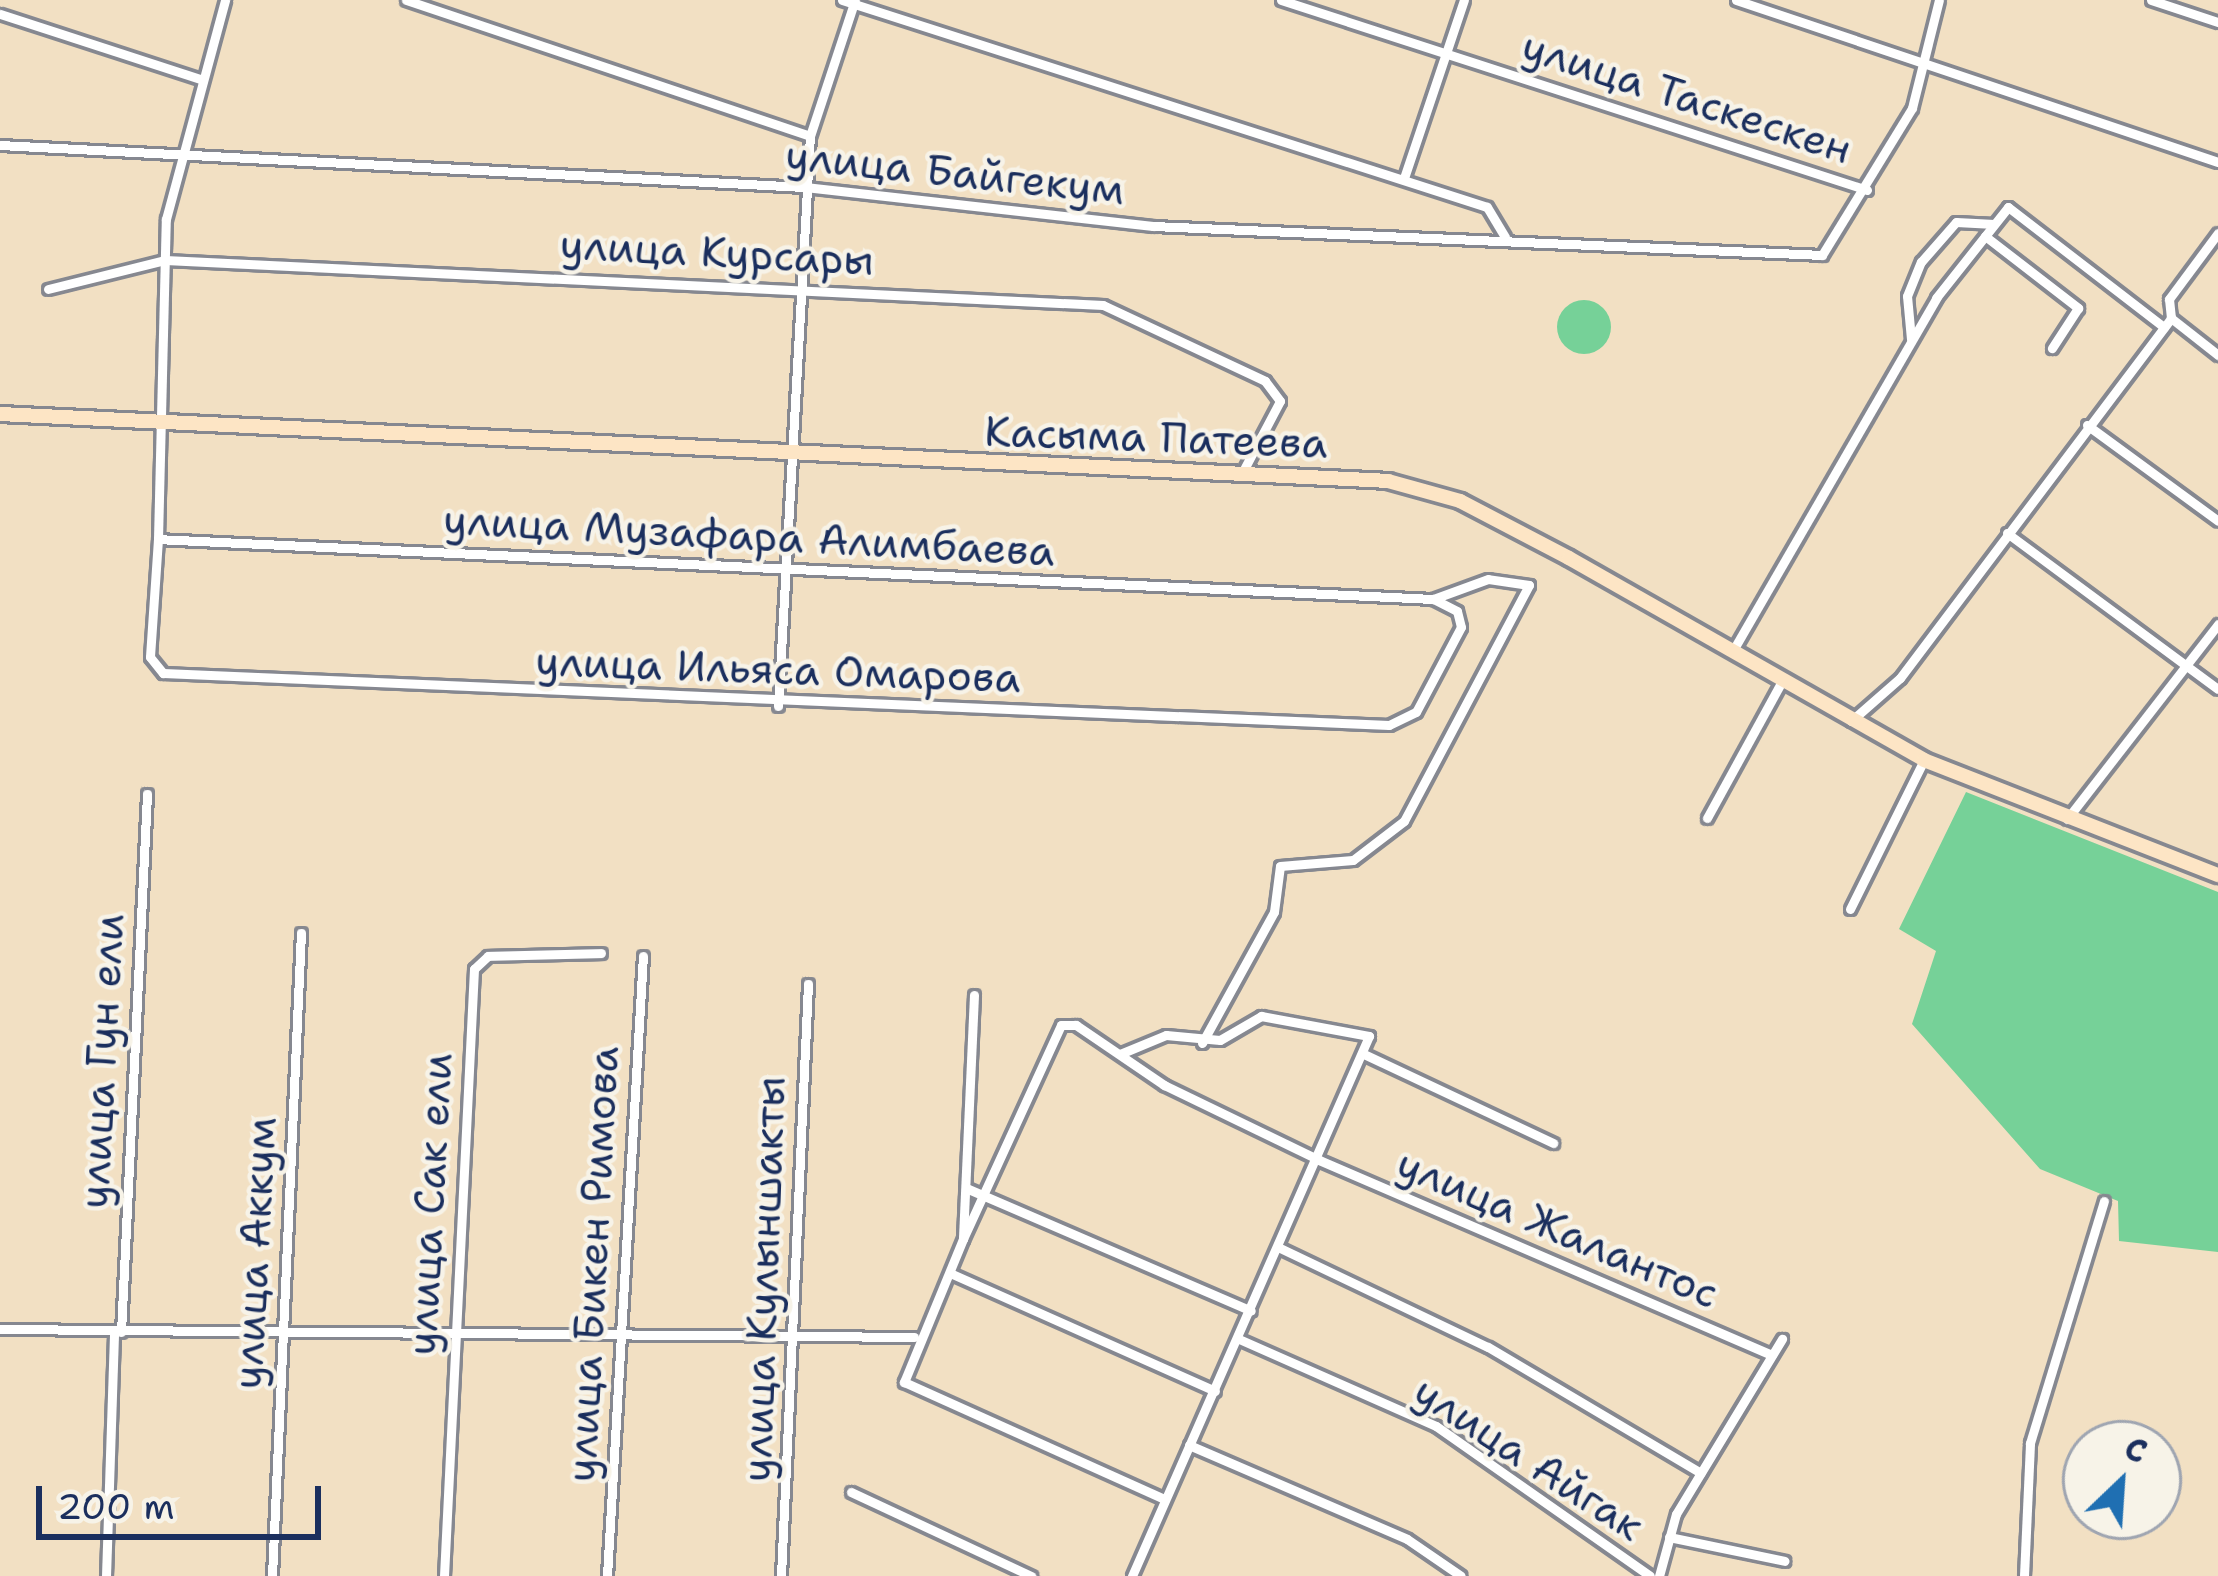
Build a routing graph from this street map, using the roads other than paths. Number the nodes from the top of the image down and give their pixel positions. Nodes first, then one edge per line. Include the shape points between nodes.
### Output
1 (224, 0) edge
2 (406, 0) edge
3 (1281, 0) edge
4 (1464, 0) edge
5 (1736, 0) edge
6 (1940, 0) edge
7 (2151, 0) edge
8 (850, 1) edge
9 (0, 14) edge
10 (2218, 22) edge
11 (1446, 53) junction
12 (1920, 58) junction
13 (200, 79) junction
14 (810, 136) junction
15 (0, 145) edge
16 (177, 153) junction
17 (2218, 162) edge
18 (1404, 178) junction
19 (805, 187) junction
20 (1867, 190) junction
21 (1994, 224) junction
22 (2218, 233) edge
23 (1504, 236) junction
24 (1985, 236) junction
25 (165, 260) junction
26 (800, 288) junction
27 (48, 289) dead end
28 (2167, 322) junction
29 (1911, 339) junction
30 (2052, 348) dead end
31 (2218, 355) edge
32 (0, 414) edge
33 (157, 416) junction
34 (2087, 425) junction
35 (796, 455) junction
36 (1242, 473) junction
37 (2218, 521) edge
38 (2007, 533) junction
39 (158, 538) junction
40 (784, 571) junction
41 (1433, 599) junction
42 (1457, 611) joint
43 (2218, 624) edge
44 (1732, 652) junction
45 (2187, 664) junction
46 (1782, 681) junction
47 (2218, 688) edge
48 (778, 706) junction
49 (1851, 722) junction
50 (1924, 760) junction
51 (147, 794) dead end
52 (1707, 818) dead end
53 (2067, 819) junction
54 (2218, 875) edge
55 (1850, 909) dead end
56 (301, 933) dead end
57 (602, 953) dead end
58 (643, 956) dead end
59 (808, 984) dead end
60 (974, 995) dead end
61 (1202, 1043) junction
62 (1120, 1054) junction
63 (1366, 1055) junction
64 (1553, 1143) dead end
65 (1319, 1160) junction
66 (966, 1187) junction
67 (990, 1196) junction
68 (2104, 1201) dead end
69 (963, 1239) junction
70 (1280, 1248) junction
71 (950, 1273) junction
72 (1252, 1311) junction
73 (0, 1329) edge
74 (284, 1331) junction
75 (118, 1332) junction
76 (456, 1334) junction
77 (914, 1337) junction
78 (1782, 1339) dead end
79 (619, 1340) junction
80 (1239, 1340) junction
81 (787, 1344) junction
82 (1772, 1355) junction
83 (1215, 1391) junction
84 (1189, 1445) junction
85 (1701, 1473) junction
86 (850, 1492) dead end
87 (1162, 1498) junction
88 (1670, 1537) junction
89 (1785, 1561) dead end
90 (1136, 1574) edge
91 (106, 1576) edge
92 (272, 1576) edge
93 (444, 1576) edge
94 (607, 1576) edge
95 (781, 1576) edge
96 (1031, 1576) edge
97 (1461, 1576) edge
98 (1654, 1576) edge
99 (2024, 1576) edge

1 - 13 street
2 - 14 street
3 - 11 street, улица Таскескен
4 - 11 street
5 - 12 street
6 - 12 street
7 - 10 street
8 - 14 street
8 - 18 street
9 - 13 street
11 - 18 street
11 - 20 street, улица Таскескен
12 - 17 street
12 - 20 street via 1912,108
13 - 16 street
14 - 19 street
15 - 16 street, улица Байгекум
16 - 19 street, улица Байгекум
16 - 25 street
18 - 23 street via 1487,207
19 - 23 street, улица Байгекум via 1153,226
19 - 26 street
20 - 23 street, улица Байгекум via 1822,255
21 - 24 street
21 - 28 street via 2008,207 2026,211
21 - 29 street via 1956,221 1921,262 1907,296
22 - 28 street via 2169,299
24 - 29 street
24 - 30 street via 2078,308
25 - 26 street, улица Курсары
25 - 27 street, улица Курсары
25 - 33 street
26 - 35 street
26 - 36 street, улица Курсары via 1103,304 1264,381 1280,400
28 - 31 street
28 - 34 street
29 - 44 street
32 - 33 main road, Касыма Патеева
33 - 35 main road, Касыма Патеева
33 - 39 street
34 - 37 street
34 - 38 street
35 - 36 main road, Касыма Патеева
35 - 40 street
36 - 44 main road, Касыма Патеева via 1388,481 1460,501
38 - 45 street
38 - 49 street via 1900,678
39 - 40 street, улица Музафара Алимбаева
39 - 48 street, улица Ильяса Омарова via 150,657 163,673
40 - 41 street, улица Музафара Алимбаева
40 - 48 street
41 - 42 street, улица Музафара Алимбаева
41 - 61 street via 1488,579 1529,585 1404,821 1353,860 1280,866 1274,913
42 - 48 street, улица Ильяса Омарова via 1462,627 1429,692 1389,724
43 - 45 street
44 - 46 main road, Касыма Патеева
45 - 47 street
45 - 53 street
46 - 49 main road, Касыма Патеева
46 - 52 street
49 - 50 main road, Касыма Патеева
50 - 53 main road, Касыма Патеева
50 - 55 street
51 - 75 street, улица Гун ели
53 - 54 main road, Касыма Патеева
56 - 74 street, улица Аккум
57 - 76 street, улица Сак ели via 488,956 474,969
58 - 79 street, улица Бикен Римова
59 - 81 street, улица Кулыншакты
60 - 66 street
61 - 62 street via 1166,1035
61 - 63 street via 1261,1016 1359,1027
62 - 65 street, улица Жалантос
62 - 67 street, улица Жалантос via 1061,1024
63 - 64 street
63 - 65 street
65 - 70 street
65 - 82 street, улица Жалантос
66 - 67 street
66 - 69 street
67 - 69 street
67 - 72 street
68 - 99 street via 2030,1443
69 - 71 street
70 - 72 street
70 - 85 street via 1488,1347
71 - 77 street
71 - 83 street
72 - 80 street
73 - 75 street
74 - 75 street
74 - 76 street
74 - 92 street, улица Аккум
75 - 91 street, улица Гун ели
76 - 79 street
76 - 93 street, улица Сак ели
77 - 81 street
77 - 87 street via 904,1382
78 - 82 street
79 - 81 street
79 - 94 street, улица Бикен Римова
80 - 83 street
80 - 98 street, улица Айгак via 1436,1426
81 - 95 street, улица Кулыншакты
82 - 85 street
83 - 84 street
84 - 87 street
84 - 97 street via 1407,1539
85 - 88 street
86 - 96 street
87 - 90 street
88 - 89 street, улица Айгак
88 - 98 street

